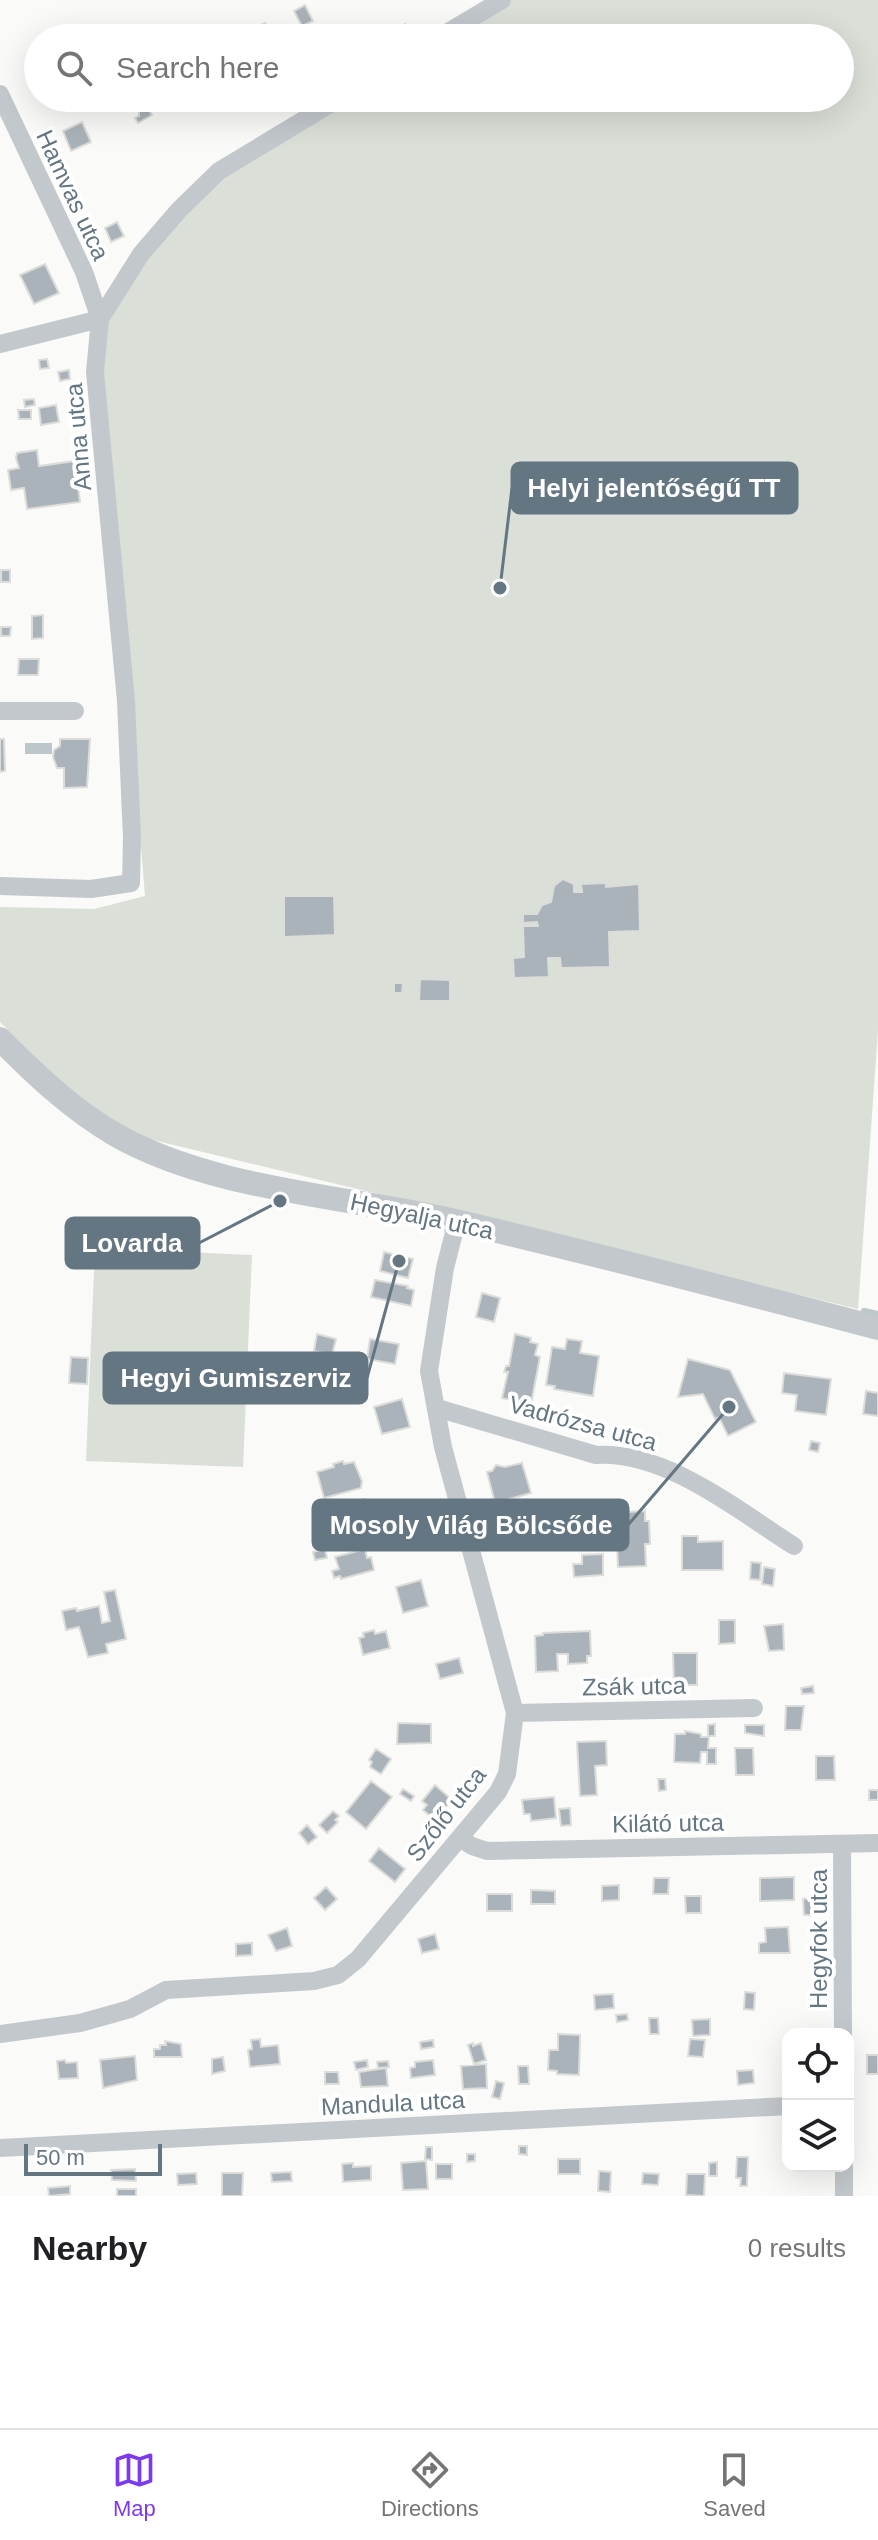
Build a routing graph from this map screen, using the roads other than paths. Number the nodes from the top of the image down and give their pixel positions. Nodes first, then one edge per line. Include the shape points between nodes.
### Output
1 (502, 0) edge
2 (462, 24) edge
3 (0, 94) edge
4 (317, 112) edge
5 (100, 319) junction
6 (0, 344) edge
7 (0, 711) edge
8 (75, 711) dead end
9 (0, 886) edge
10 (0, 1039) edge
11 (457, 1221) junction
12 (878, 1328) edge
13 (437, 1408) junction
14 (794, 1546) dead end
15 (754, 1708) dead end
16 (515, 1713) junction
17 (461, 1839) junction
18 (878, 1843) edge
19 (842, 1844) junction
20 (843, 2028) edge
21 (0, 2034) edge
22 (782, 2106) edge
23 (0, 2148) edge
24 (844, 2172) edge
25 (844, 2196) edge

1 - 2 street
3 - 5 street, Hamvas utca via 84,272
4 - 5 street, Anna utca via 219,171 141,254
5 - 6 street
5 - 9 street, Anna utca via 95,372 126,701 131,883 91,889
7 - 8 street
10 - 11 street, Hegyalja utca via 46,1086 82,1113 156,1154 236,1180
11 - 12 street, Hegyalja utca
11 - 13 street, Szőlő utca via 429,1371
13 - 14 street, Vadrózsa utca via 681,1474
13 - 16 street, Szőlő utca
15 - 16 street, Zsák utca
16 - 17 street, Szőlő utca via 507,1774
17 - 19 street, Kilátó utca via 487,1851
17 - 21 street, Szőlő utca via 358,1959 338,1975 166,1990 130,2009 80,2023
18 - 19 street, Kilátó utca
19 - 20 street, Hegyfok utca
22 - 23 street, Mandula utca
24 - 25 street

